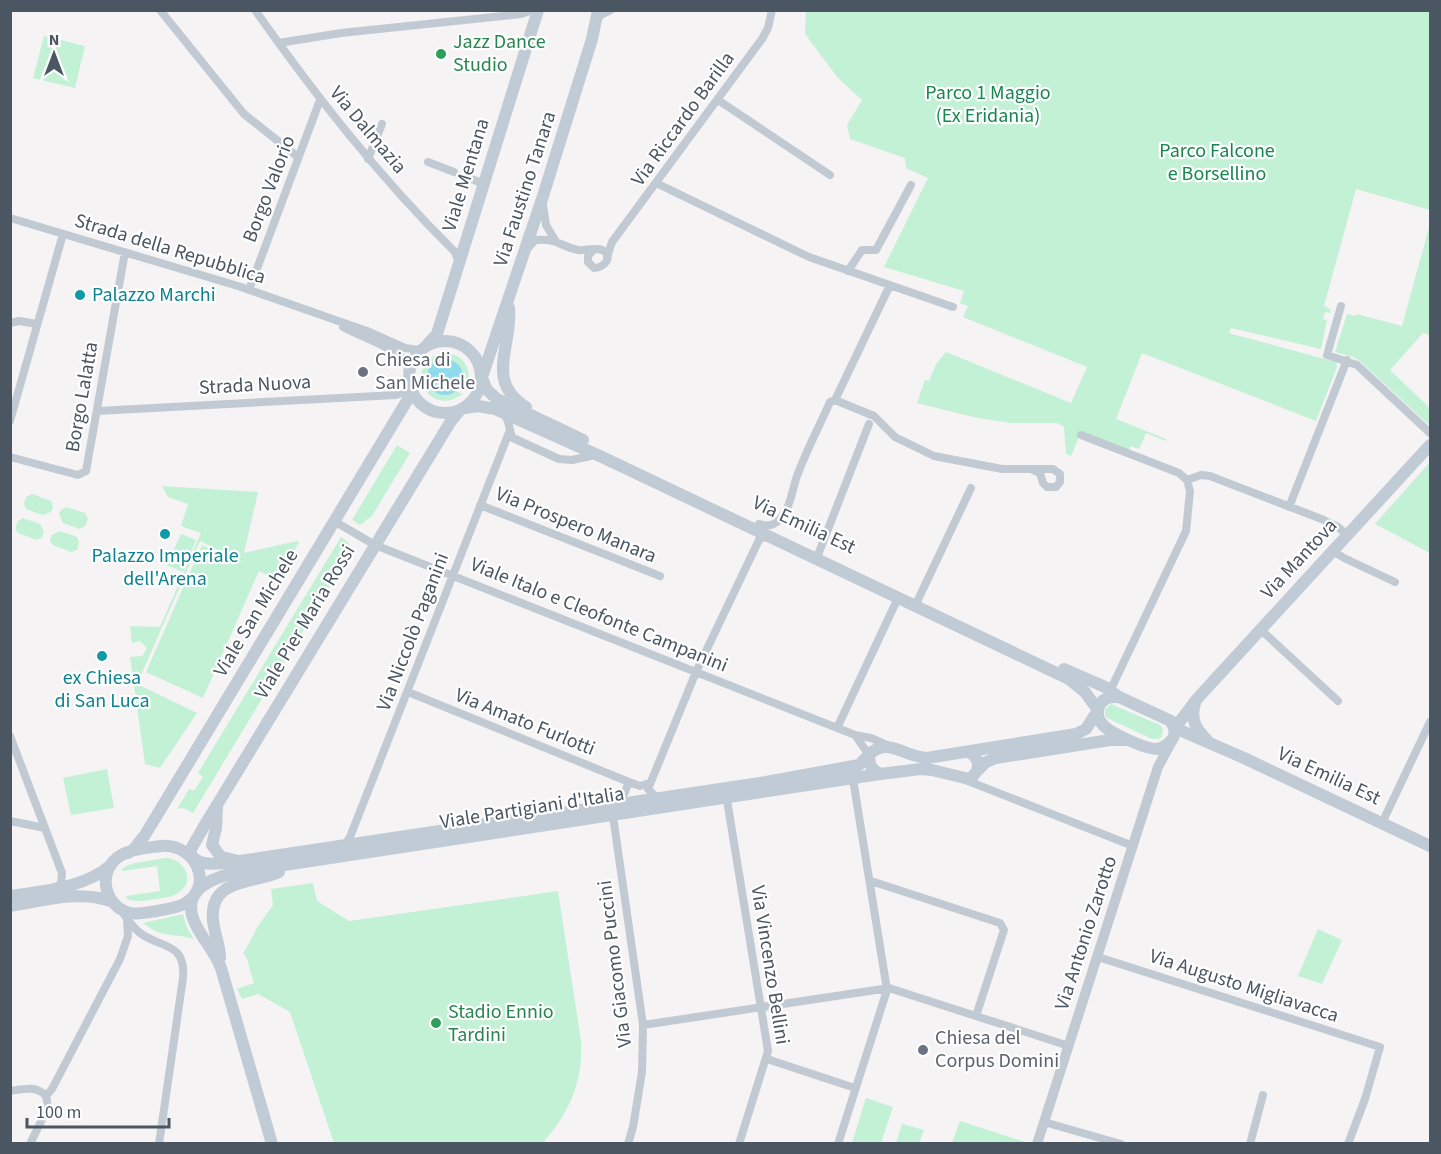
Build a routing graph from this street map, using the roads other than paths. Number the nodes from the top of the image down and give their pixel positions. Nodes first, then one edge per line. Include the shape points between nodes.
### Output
1 (160, 10) edge
2 (255, 10) edge
3 (533, 10) edge
4 (538, 10) edge
5 (611, 10) edge
6 (772, 10) edge
7 (598, 16) edge
8 (279, 44) junction
9 (320, 100) junction
10 (717, 100) junction
11 (382, 124) dead end
12 (298, 157) junction
13 (368, 159) junction
14 (428, 162) dead end
15 (454, 172) dead end
16 (830, 175) dead end
17 (469, 178) dead end
18 (656, 183) junction
19 (484, 184) junction
20 (911, 185) dead end
21 (543, 196) junction
22 (10, 218) edge
23 (63, 234) junction
24 (555, 240) junction
25 (612, 242) junction
26 (596, 249) junction
27 (526, 250) junction
28 (578, 250) junction
29 (125, 252) junction
30 (607, 257) junction
31 (588, 262) junction
32 (459, 265) junction
33 (848, 271) junction
34 (890, 285) junction
35 (249, 290) junction
36 (510, 297) junction
37 (1341, 306) dead end
38 (953, 308) dead end
39 (319, 314) junction
40 (10, 323) edge
41 (37, 324) junction
42 (423, 349) junction
43 (1347, 360) junction
44 (411, 366) junction
45 (482, 377) junction
46 (410, 387) junction
47 (835, 400) junction
48 (463, 409) junction
49 (97, 411) junction
50 (499, 411) junction
51 (10, 421) edge
52 (869, 424) dead end
53 (510, 430) junction
54 (567, 433) junction
55 (1431, 433) edge
56 (1081, 435) dead end
57 (1431, 445) edge
58 (10, 457) edge
59 (602, 457) junction
60 (1034, 470) dead end
61 (1187, 480) junction
62 (971, 488) dead end
63 (480, 505) junction
64 (1289, 507) junction
65 (334, 521) junction
66 (759, 524) junction
67 (1347, 535) junction
68 (770, 538) junction
69 (375, 545) junction
70 (1333, 550) junction
71 (818, 556) junction
72 (453, 574) junction
73 (660, 576) dead end
74 (1395, 582) dead end
75 (898, 598) junction
76 (916, 603) junction
77 (1260, 629) junction
78 (696, 672) junction
79 (408, 692) junction
80 (1114, 694) junction
81 (1196, 700) junction
82 (1338, 701) dead end
83 (1098, 710) junction
84 (1162, 715) junction
85 (1431, 722) edge
86 (837, 728) junction
87 (1174, 734) junction
88 (855, 735) junction
89 (10, 736) edge
90 (1136, 742) junction
91 (1210, 743) junction
92 (892, 748) junction
93 (969, 752) junction
94 (869, 755) junction
95 (1158, 767) junction
96 (978, 771) junction
97 (880, 774) junction
98 (853, 779) junction
99 (962, 779) junction
100 (629, 783) junction
101 (650, 783) junction
102 (986, 787) junction
103 (726, 793) junction
104 (657, 798) junction
105 (217, 804) junction
106 (620, 804) junction
107 (613, 816) junction
108 (10, 821) edge
109 (1382, 823) junction
110 (45, 828) junction
111 (344, 846) junction
112 (1133, 846) junction
113 (1431, 846) edge
114 (128, 853) junction
115 (192, 857) junction
116 (240, 861) junction
117 (298, 863) junction
118 (112, 864) junction
119 (871, 881) junction
120 (50, 890) junction
121 (196, 892) junction
122 (10, 896) edge
123 (10, 906) edge
124 (119, 909) junction
125 (1102, 958) junction
126 (221, 968) junction
127 (887, 990) junction
128 (760, 1009) junction
129 (976, 1016) junction
130 (644, 1025) junction
131 (1069, 1046) junction
132 (766, 1059) junction
133 (855, 1088) junction
134 (10, 1091) edge
135 (1263, 1095) dead end
136 (46, 1096) junction
137 (1044, 1122) junction
138 (30, 1143) edge
139 (159, 1143) edge
140 (272, 1143) edge
141 (628, 1143) edge
142 (739, 1143) edge
143 (838, 1143) edge
144 (1037, 1143) edge
145 (1121, 1143) edge
146 (1250, 1143) edge
147 (1348, 1143) edge

1 - 12 street via 244,114
2 - 8 street, Via Dalmazia
3 - 8 street
4 - 19 main road, Viale Mentana
5 - 7 street
6 - 10 street, Via Riccardo Barilla via 762,39
7 - 21 main road, Via Faustino Tanara
8 - 9 street, Via Dalmazia
9 - 12 street, Borgo Valorio
9 - 13 street, Via Dalmazia
10 - 16 street
10 - 18 street, Via Riccardo Barilla
11 - 13 street
12 - 35 street, Borgo Valorio
13 - 32 street, Via Dalmazia via 455,252
14 - 15 street
17 - 19 street
18 - 25 street, Via Riccardo Barilla
18 - 33 street via 792,250
19 - 32 main road, Viale Mentana
20 - 33 street via 876,250 862,250
21 - 24 street via 546,225
21 - 27 main road, Via Faustino Tanara
22 - 23 street, Strada della Repubblica
23 - 29 street, Strada della Repubblica
23 - 41 street
24 - 27 street via 535,240
24 - 28 street
25 - 26 street, Via Riccardo Barilla
25 - 30 street, Via Riccardo Barilla
26 - 28 street
26 - 30 street
26 - 31 street via 588,255
27 - 36 main road, Via Faustino Tanara
28 - 31 street
29 - 35 street, Strada della Repubblica
29 - 49 street, Borgo Lalatta
30 - 31 street via 606,264 599,268
32 - 42 main road, Viale Mentana via 437,334
33 - 34 street
34 - 38 street
34 - 47 street
35 - 39 street, Strada della Repubblica
36 - 45 main road, Via Faustino Tanara
36 - 54 main road via 503,362 505,384 519,402 554,420
37 - 43 street via 1327,355
39 - 42 street via 405,348
39 - 44 street via 396,353
40 - 41 street
41 - 51 street
42 - 44 main road
42 - 45 main road via 442,341 461,344 475,356
43 - 55 street via 1360,367
43 - 64 street
44 - 46 main road
45 - 48 main road via 477,395
45 - 54 main road, Via Emilia Est via 487,390 497,399
46 - 48 main road via 422,405 432,411 443,414
46 - 49 street, Strada Nuova via 396,394
46 - 65 main road, Viale San Michele via 410,395
47 - 60 street via 877,417 895,437 934,456 990,467
47 - 66 street via 830,402 781,519 769,526
48 - 50 main road, Via Emilia Est via 483,406
48 - 69 main road, Viale Pier Maria Rossi via 451,419
49 - 58 street, Borgo Lalatta via 86,471 78,474
50 - 53 street via 508,419
50 - 59 main road, Via Emilia Est
52 - 71 street
53 - 59 street via 513,438 559,459
53 - 63 street, Via Niccolò Paganini
54 - 66 main road, Via Emilia Est
56 - 61 street via 1176,471
57 - 67 main road, Via Mantova
59 - 68 main road, Via Emilia Est
61 - 64 street via 1207,475
61 - 80 street via 1191,498 1185,533
62 - 76 street
63 - 72 street, Via Niccolò Paganini
63 - 73 street, Via Prospero Manara
64 - 67 street via 1327,522
65 - 69 street, Viale Italo e Cleofonte Campanini
65 - 114 main road, Viale San Michele via 145,835
66 - 71 main road, Via Emilia Est
67 - 70 main road, Via Mantova
68 - 71 main road, Via Emilia Est
68 - 78 street via 759,540
69 - 72 street, Viale Italo e Cleofonte Campanini
69 - 105 main road, Viale Pier Maria Rossi
70 - 74 street
70 - 77 main road, Via Mantova
71 - 75 main road, Via Emilia Est
71 - 76 main road, Via Emilia Est
72 - 78 street, Viale Italo e Cleofonte Campanini
72 - 79 street, Via Niccolò Paganini
75 - 76 main road, Via Emilia Est
75 - 86 street
76 - 80 main road, Via Emilia Est
76 - 83 main road, Via Emilia Est via 1073,681
77 - 81 main road, Via Mantova
77 - 82 street
78 - 86 street, Viale Italo e Cleofonte Campanini
78 - 101 street
79 - 100 street, Via Amato Furlotti
79 - 111 street, Via Niccolò Paganini
80 - 83 main road via 1102,700
80 - 84 main road, Via Emilia Est
81 - 84 main road, Via Mantova via 1179,712
81 - 87 main road, Via Mantova
81 - 91 main road via 1193,723
83 - 90 main road, Via Emilia Est via 1105,727
83 - 93 main road via 1079,733
84 - 87 main road, Via Emilia Est via 1171,721
85 - 109 street
86 - 88 street, Viale Italo e Cleofonte Campanini
87 - 90 main road via 1159,749
87 - 91 main road, Via Emilia Est
87 - 95 street, Via Antonio Zarotto
88 - 92 street, Viale Italo e Cleofonte Campanini
88 - 94 street
89 - 110 street
90 - 95 street via 1149,751
90 - 96 main road via 1110,740 996,758
91 - 109 main road, Via Emilia Est
92 - 93 main road via 920,758
92 - 94 main road, Viale Partigiani d'Italia via 881,746
93 - 96 main road via 976,758
94 - 97 main road via 870,766
94 - 103 main road, Viale Partigiani d'Italia via 859,765 848,768
95 - 112 street, Via Antonio Zarotto
96 - 99 main road via 969,779
96 - 102 street
97 - 98 main road, Viale Partigiani d'Italia
97 - 99 main road, Viale Partigiani d'Italia via 921,769
98 - 103 main road, Viale Partigiani d'Italia
98 - 119 street
99 - 102 street
100 - 101 street, Via Amato Furlotti
100 - 106 street
101 - 104 street via 648,789
102 - 112 street
103 - 104 main road, Viale Partigiani d'Italia
103 - 107 main road, Viale Partigiani d'Italia
103 - 128 street, Via Vincenzo Bellini
104 - 106 main road, Viale Partigiani d'Italia
105 - 115 main road, Viale Pier Maria Rossi via 191,849
105 - 116 main road via 212,845 221,857
106 - 111 main road, Viale Partigiani d'Italia
107 - 117 main road, Viale Partigiani d'Italia
107 - 130 street, Via Giacomo Puccini
108 - 110 street
109 - 113 main road, Via Emilia Est
110 - 120 street via 62,877 60,885
111 - 116 main road, Viale Partigiani d'Italia
112 - 125 street, Via Antonio Zarotto
114 - 115 main road via 171,846
114 - 118 main road
115 - 116 main road, Viale Partigiani d'Italia via 206,864
115 - 121 main road via 199,874
117 - 121 main road, Viale Partigiani d'Italia via 220,877
117 - 126 main road via 275,874 232,885 221,895 213,919
118 - 120 main road via 87,880
118 - 124 main road via 105,882
119 - 127 street
119 - 129 street via 1000,923 1004,930
120 - 122 main road
121 - 124 main road via 185,903 170,908 136,914
121 - 126 main road via 191,907 194,921
123 - 124 main road via 80,896 97,897
124 - 136 street via 128,936 120,959
124 - 139 street via 140,933 170,947 183,961
125 - 131 street, Via Antonio Zarotto
125 - 147 street, Via Augusto Migliavacca via 1380,1047
126 - 140 main road
127 - 128 street
127 - 129 street
127 - 133 street
128 - 130 street
128 - 132 street, Via Vincenzo Bellini
129 - 131 street
130 - 141 street, Via Giacomo Puccini via 642,1072
131 - 137 street, Via Antonio Zarotto
132 - 133 street
132 - 142 street, Via Vincenzo Bellini
133 - 143 street
134 - 136 street via 34,1088
135 - 146 street
136 - 138 street via 47,1111
137 - 144 street, Via Antonio Zarotto
137 - 145 street

